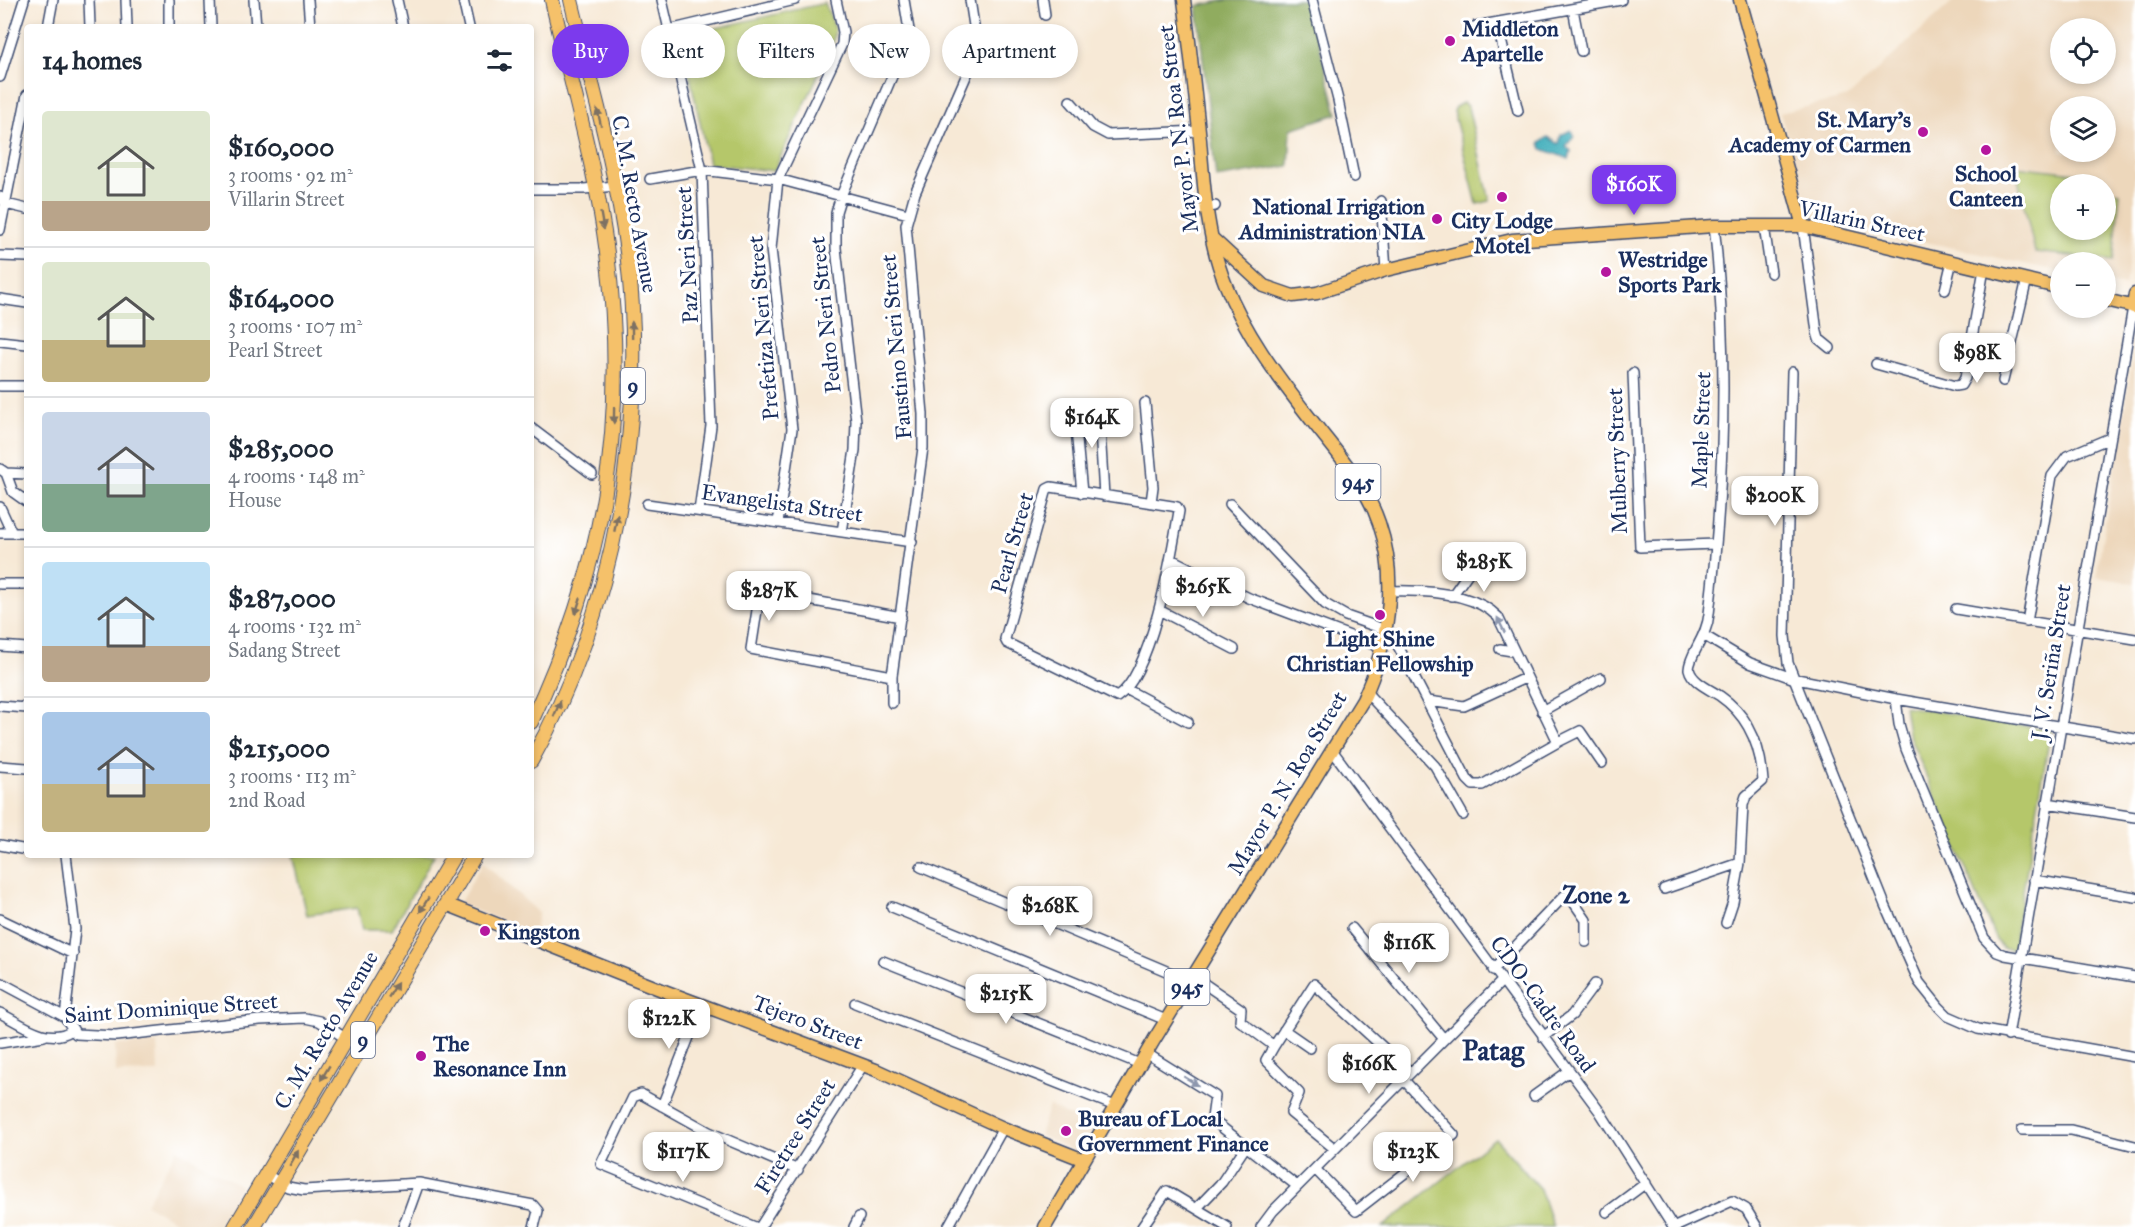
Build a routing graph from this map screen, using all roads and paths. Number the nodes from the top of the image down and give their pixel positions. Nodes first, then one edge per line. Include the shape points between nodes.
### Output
1 (24, 0) edge
2 (53, 0) edge
3 (89, 0) edge
4 (126, 0) edge
5 (169, 0) edge
6 (210, 0) edge
7 (254, 0) edge
8 (308, 0) edge
9 (397, 0) edge
10 (463, 0) edge
11 (552, 0) edge
12 (571, 0) edge
13 (662, 0) edge
14 (795, 0) edge
15 (836, 0) edge
16 (904, 0) edge
17 (970, 0) edge
18 (1043, 0) edge
19 (1184, 0) edge
20 (1312, 0) edge
21 (1562, 0) edge
22 (1621, 0) edge
23 (1740, 0) edge
24 (1569, 10) junction
25 (1045, 15) dead end
26 (1497, 23) junction
27 (49, 24) edge
28 (90, 24) edge
29 (127, 24) edge
30 (170, 24) edge
31 (211, 24) edge
32 (256, 24) edge
33 (310, 24) edge
34 (402, 24) edge
35 (468, 24) edge
36 (668, 24) edge
37 (694, 24) edge
38 (1476, 26) dead end
39 (1581, 51) dead end
40 (0, 77) edge
41 (680, 78) edge
42 (1070, 101) dead end
43 (24, 108) edge
44 (1518, 111) dead end
45 (1199, 131) junction
46 (702, 170) junction
47 (1354, 177) dead end
48 (650, 179) dead end
49 (778, 179) junction
50 (615, 186) junction
51 (596, 188) junction
52 (534, 189) edge
53 (841, 196) junction
54 (1381, 201) dead end
55 (2, 204) edge
56 (24, 208) edge
57 (908, 214) junction
58 (1714, 226) junction
59 (1764, 226) junction
60 (1803, 226) junction
61 (0, 230) edge
62 (1212, 238) junction
63 (0, 256) edge
64 (24, 257) edge
65 (1952, 261) junction
66 (1984, 269) junction
67 (1386, 270) junction
68 (1771, 273) dead end
69 (2027, 279) junction
70 (2050, 285) edge
71 (1945, 290) dead end
72 (2135, 294) edge
73 (0, 300) edge
74 (2116, 302) edge
75 (24, 303) edge
76 (2134, 307) edge
77 (0, 341) edge
78 (24, 344) edge
79 (1830, 348) dead end
80 (1876, 364) dead end
81 (1792, 372) dead end
82 (1633, 373) dead end
83 (2003, 381) dead end
84 (0, 386) edge
85 (24, 386) edge
86 (1145, 403) dead end
87 (1074, 408) dead end
88 (1099, 413) dead end
89 (534, 430) edge
90 (2110, 438) junction
91 (3, 471) edge
92 (24, 474) edge
93 (592, 474) dead end
94 (606, 487) junction
95 (622, 489) junction
96 (1082, 493) junction
97 (1104, 496) junction
98 (24, 500) edge
99 (1151, 502) junction
100 (647, 504) dead end
101 (1230, 504) dead end
102 (0, 507) edge
103 (699, 511) junction
104 (778, 523) junction
105 (842, 532) junction
106 (0, 533) edge
107 (12, 533) junction
108 (24, 533) edge
109 (912, 542) junction
110 (1715, 544) junction
111 (1171, 559) junction
112 (1471, 569) dead end
113 (0, 584) edge
114 (24, 584) edge
115 (1388, 591) junction
116 (1452, 596) junction
117 (1956, 609) dead end
118 (1160, 610) junction
119 (901, 617) junction
120 (2027, 622) junction
121 (2077, 628) junction
122 (1386, 630) junction
123 (1705, 636) junction
124 (2135, 639) edge
125 (0, 646) edge
126 (24, 648) edge
127 (1382, 648) junction
128 (1500, 649) dead end
129 (1234, 650) dead end
130 (1512, 651) junction
131 (892, 676) junction
132 (1525, 678) junction
133 (1601, 678) dead end
134 (1792, 678) junction
135 (1126, 689) junction
136 (1366, 692) junction
137 (1896, 699) junction
138 (1428, 701) junction
139 (892, 703) dead end
140 (0, 706) edge
141 (24, 708) edge
142 (1542, 711) junction
143 (534, 715) edge
144 (1188, 722) dead end
145 (2063, 727) junction
146 (2135, 739) edge
147 (1558, 742) junction
148 (1332, 750) junction
149 (534, 755) edge
150 (1602, 763) dead end
151 (0, 766) edge
152 (24, 768) edge
153 (2047, 803) junction
154 (1463, 815) dead end
155 (2135, 817) edge
156 (0, 845) edge
157 (24, 849) edge
158 (66, 858) edge
159 (452, 858) edge
160 (473, 858) edge
161 (1740, 863) junction
162 (921, 867) dead end
163 (2034, 880) junction
164 (1664, 889) dead end
165 (2135, 897) edge
166 (446, 904) junction
167 (892, 907) dead end
168 (0, 919) edge
169 (1726, 923) dead end
170 (1352, 928) dead end
171 (1586, 942) dead end
172 (72, 954) junction
173 (2022, 958) junction
174 (883, 961) dead end
175 (1493, 970) junction
176 (2135, 977) edge
177 (1192, 979) junction
178 (1502, 981) junction
179 (0, 982) edge
180 (1594, 984) dead end
181 (855, 1003) dead end
182 (702, 1004) junction
183 (0, 1012) edge
184 (65, 1017) junction
185 (1166, 1020) junction
186 (72, 1030) junction
187 (1284, 1030) junction
188 (44, 1036) junction
189 (2008, 1036) junction
190 (1544, 1037) junction
191 (345, 1038) junction
192 (1443, 1038) junction
193 (0, 1042) edge
194 (1274, 1046) junction
195 (359, 1047) junction
196 (1310, 1048) dead end
197 (2135, 1057) edge
198 (1143, 1059) junction
199 (863, 1065) junction
200 (1569, 1071) junction
201 (1406, 1075) junction
202 (1534, 1096) dead end
203 (662, 1106) junction
204 (1115, 1107) junction
205 (1003, 1128) junction
206 (2022, 1130) dead end
207 (1246, 1146) junction
208 (2135, 1146) edge
209 (1335, 1149) junction
210 (1084, 1160) junction
211 (1315, 1169) junction
212 (798, 1170) junction
213 (265, 1174) junction
214 (279, 1183) junction
215 (419, 1183) junction
216 (1646, 1183) junction
217 (1297, 1186) junction
218 (1197, 1208) junction
219 (1607, 1212) dead end
220 (859, 1217) dead end
221 (1263, 1226) edge
222 (235, 1227) edge
223 (254, 1227) edge
224 (403, 1227) edge
225 (534, 1227) edge
226 (754, 1227) edge
227 (760, 1227) edge
228 (854, 1227) edge
229 (948, 1227) edge
230 (1045, 1227) edge
231 (1142, 1227) edge
232 (1227, 1227) edge
233 (1674, 1227) edge
234 (1757, 1227) edge

1 - 40 street
2 - 27 street
3 - 28 street
4 - 29 street
5 - 30 street
6 - 31 street
7 - 32 street
8 - 33 street
9 - 34 street
10 - 35 street
11 - 51 highway, C. M. Recto Avenue / 9
50 -> 12 highway, C. M. Recto Avenue / 9
13 - 36 street, Paz Neri Street
14 - 37 street
15 - 49 street, Prefetiza Neri Street via 842,44
16 - 53 street, Pedro Neri Street via 908,39
17 - 57 street, Faustino Neri Street via 975,32 971,65
18 - 25 street
19 - 45 main road, Mayor P. N. Roa Street / 945
20 - 47 street
21 - 24 street
22 - 24 street
23 - 60 main road
24 - 26 street
24 - 39 street
26 - 38 street
26 - 44 street
41 - 46 street, Paz Neri Street
42 - 45 street via 1093,127 1108,135
43 - 55 street
45 - 62 main road, Mayor P. N. Roa Street / 945
46 - 48 street
46 - 49 street
46 - 103 street, Paz Neri Street via 711,426
49 - 53 street
49 - 104 street, Prefetiza Neri Street via 771,249 792,429
50 - 51 street
95 -> 50 highway, C. M. Recto Avenue / 9 via 630,441 632,301
51 - 52 street
51 -> 94 highway, C. M. Recto Avenue / 9 via 609,271 615,354 614,423
53 - 57 street
53 - 105 street, Pedro Neri Street via 836,212 836,248 856,421
54 - 67 street
55 - 56 street
55 - 61 street
57 - 109 street, Faustino Neri Street via 906,237 923,414
58 - 59 main road, Villarin Street
58 - 67 main road, Villarin Street via 1512,240
58 - 110 street, Maple Street via 1724,368
59 - 60 main road, Villarin Street
59 - 68 street
60 - 65 main road, Villarin Street
60 - 79 street via 1817,332
62 - 67 main road, Villarin Street via 1264,286 1286,295 1317,293
62 - 115 main road, Mayor P. N. Roa Street / 945 via 1225,283 1246,326 1371,505 1386,549
63 - 64 street
65 - 66 main road, Villarin Street
65 - 71 street
66 - 69 main road, Villarin Street
66 - 80 street via 1961,385
69 - 70 main road, Villarin Street
69 - 83 street
72 - 76 main road, J. V. Seriña Street
73 - 75 street
74 - 76 main road
76 - 90 street, J. V. Seriña Street
77 - 78 street
81 - 134 street via 1785,636
82 - 110 street, Mulberry Street via 1640,548
84 - 85 street
86 - 99 street
87 - 96 street
88 - 97 street
89 - 93 street
90 - 120 street via 2067,456 2052,476
90 - 121 street, J. V. Seriña Street
91 - 92 street
91 - 98 street via 13,492
94 - 95 highway
94 -> 143 highway, C. M. Recto Avenue / 9 via 583,591
149 -> 95 highway, C. M. Recto Avenue / 9 via 560,704 592,617 611,550
96 - 97 street, Pearl Street
96 - 135 street, Pearl Street via 1047,489 1005,639 1114,697
97 - 99 street, Pearl Street
99 - 111 street, Pearl Street via 1177,507 1179,511
100 - 103 street, Evangelista Street
101 - 122 street via 1325,604
102 - 107 street
103 - 104 street, Evangelista Street
104 - 105 street, Evangelista Street
105 - 109 street, Evangelista Street
106 - 107 street
107 - 108 street
109 - 119 street, Faustino Neri Street
110 - 123 street, Maple Street
111 - 118 street, Pearl Street
111 - 127 street via 1249,598
112 - 116 street
113 - 114 street
115 - 116 street via 1421,590
115 - 122 main road, Mayor P. N. Roa Street / 945
130 -> 116 street via 1498,617 1489,608
117 - 120 street
118 - 129 street
118 - 135 street, Pearl Street via 1147,648
119 - 131 street, Faustino Neri Street
119 - 131 street via 760,591 751,649
120 - 121 street
121 - 124 street
121 - 145 street, J. V. Seriña Street
122 - 127 main road, Mayor P. N. Roa Street / 945
122 - 138 street
123 - 134 street via 1750,663
123 - 161 street via 1689,665 1690,674 1730,704 1744,720 1757,741 1763,773 1762,784 1746,796 1743,805
125 - 126 street
127 - 136 main road, Mayor P. N. Roa Street / 945
128 - 130 street
130 - 132 street
131 - 139 street, Faustino Neri Street
132 - 138 street via 1464,706
132 - 142 street
133 - 142 street
134 - 137 street
134 - 189 street via 1919,982 1948,1016
135 - 144 street
136 - 148 main road, Mayor P. N. Roa Street / 945
136 - 154 street via 1435,766
137 - 145 street
137 - 173 street via 1902,738 1984,938 1997,952
138 - 147 street via 1467,779 1476,786
140 - 141 street
142 - 147 street
145 - 146 street
145 - 153 street, J. V. Seriña Street
147 - 150 street via 1580,731
148 - 175 street, CDO-Cadre Road
148 - 177 main road, Mayor P. N. Roa Street / 945
151 - 152 street
153 - 155 street
153 - 163 street, J. V. Seriña Street
156 - 157 street
158 - 172 street via 74,922
159 -> 191 highway, C. M. Recto Avenue / 9
160 - 166 highway, C. M. Recto Avenue / 9
161 - 164 street
161 - 169 street
162 - 177 street
163 - 165 street
163 - 173 street, J. V. Seriña Street
166 - 182 main road, Tejero Street
195 -> 166 highway, C. M. Recto Avenue / 9
167 - 185 street
168 - 172 street
170 - 192 street
171 - 175 street via 1584,916 1570,897 1564,896
172 - 184 street
173 - 176 street
173 - 189 street, J. V. Seriña Street
174 - 198 street
175 - 178 street, CDO-Cadre Road
177 - 185 main road, Mayor P. N. Roa Street / 945
177 - 194 street via 1240,1008 1240,1021
178 - 190 street, CDO-Cadre Road
178 - 192 street
179 - 184 street
180 - 190 street via 1572,1016
181 - 204 street
182 - 199 main road, Tejero Street
182 - 203 street
183 - 188 street, Saint Dominique Street
184 - 186 street
185 - 198 main road, Mayor P. N. Roa Street / 945
186 - 188 street, Saint Dominique Street via 62,1036
186 - 191 street, Saint Dominique Street via 84,1036 116,1036 305,1018 319,1021
187 - 194 street
187 - 196 street
187 - 201 street via 1314,984
188 - 193 street
189 - 197 street
190 - 200 street, CDO-Cadre Road
191 - 195 street, Saint Dominique Street
191 -> 213 highway, C. M. Recto Avenue / 9
192 - 201 street
194 - 209 street via 1266,1060 1299,1093 1291,1113
214 -> 195 highway, C. M. Recto Avenue / 9
198 - 204 main road, Mayor P. N. Roa Street / 945
198 -> 207 street via 1215,1096 1212,1119
199 - 205 main road, Tejero Street
199 - 212 street, Firetree Street
200 - 202 street
200 - 216 street, CDO-Cadre Road
201 - 209 street
201 - 211 street via 1454,1135 1356,1211
203 - 212 street via 709,1132
203 - 226 street via 641,1094 633,1097 601,1164
204 - 210 main road, Mayor P. N. Roa Street / 945
205 - 210 main road, Tejero Street
205 - 229 street
206 - 208 street via 2071,1130
207 - 217 street
207 - 218 street via 1222,1182
209 - 211 street
210 - 230 main road, Mayor P. N. Roa Street / 945
211 - 217 street
212 - 227 street, Firetree Street
213 - 214 street
213 - 222 highway, C. M. Recto Avenue / 9
214 - 215 street via 310,1190
214 - 223 highway, C. M. Recto Avenue / 9
215 - 224 street
215 - 225 street via 533,1205 538,1211
216 - 219 street
216 - 233 street, CDO-Cadre Road
217 - 221 street
218 - 231 street via 1167,1191
218 - 232 street
220 - 228 street
233 - 234 street via 1732,1201 1746,1209

